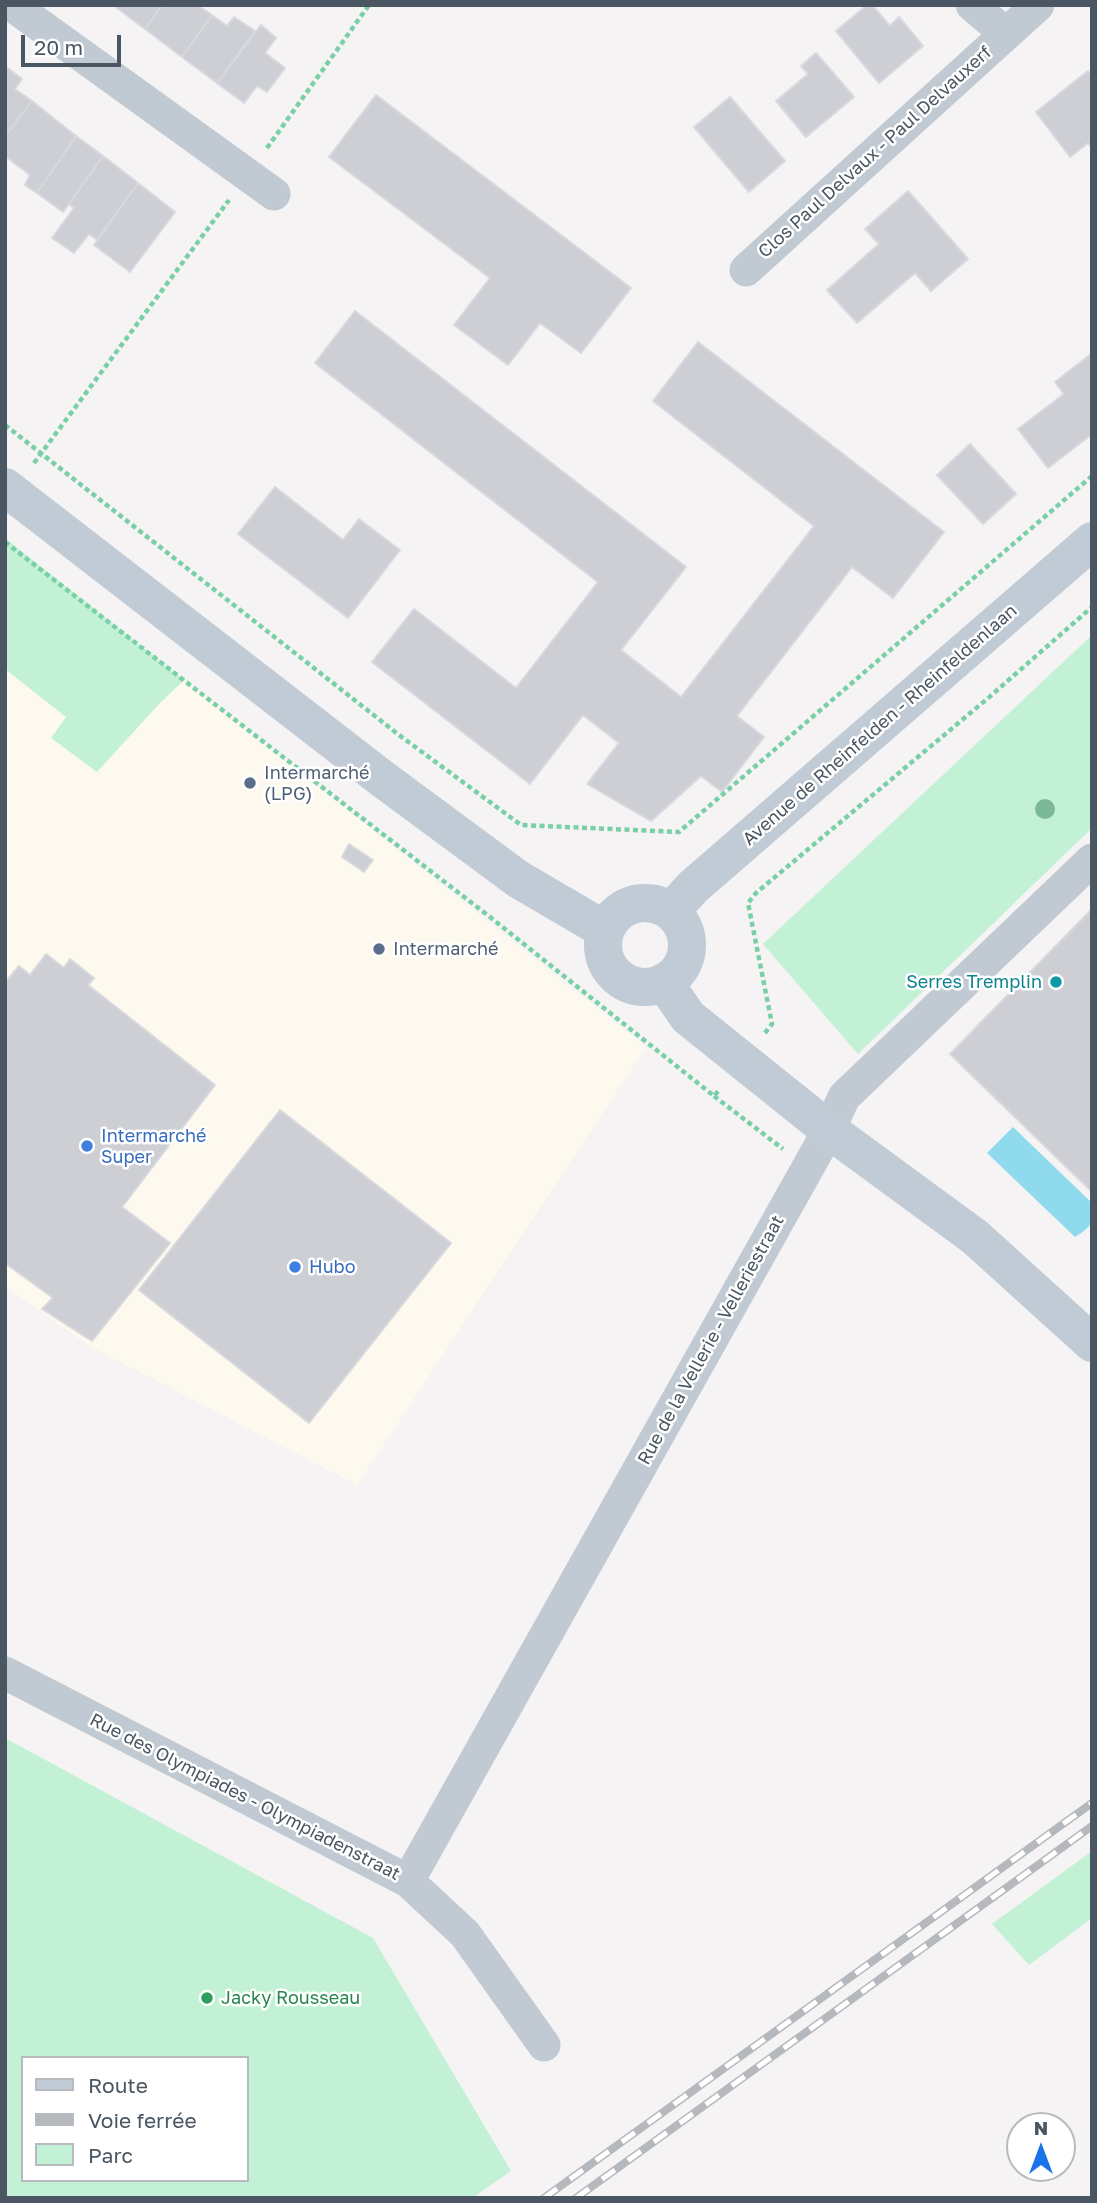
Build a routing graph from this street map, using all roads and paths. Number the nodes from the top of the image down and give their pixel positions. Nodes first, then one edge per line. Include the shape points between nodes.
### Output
1 (12, 5) edge
2 (369, 5) edge
3 (972, 5) edge
4 (1038, 5) edge
5 (1005, 33) junction
6 (248, 175) junction
7 (274, 194) dead end
8 (746, 270) dead end
9 (5, 425) edge
10 (42, 453) junction
11 (1092, 476) edge
12 (9, 489) edge
13 (1092, 541) edge
14 (5, 542) edge
15 (1092, 607) edge
16 (1092, 860) edge
17 (671, 911) junction
18 (605, 930) junction
19 (664, 982) junction
20 (742, 1062) junction
21 (828, 1130) junction
22 (1092, 1343) edge
23 (5, 1673) edge
24 (408, 1881) junction
25 (544, 2045) dead end

1 - 6 street
2 - 6 path
3 - 5 street, Clos Paul Delvaux - Paul Delvauxerf
4 - 5 street, Clos Paul Delvaux - Paul Delvauxerf
5 - 8 street, Clos Paul Delvaux - Paul Delvauxerf
6 - 7 street
6 - 10 path
9 - 10 path
10 - 11 path via 399,736 521,825 679,832
10 - 12 path
12 - 18 main road via 384,780 518,879
13 - 17 main road, Avenue de Rheinfelden - Rheinfeldenlaan via 693,887
14 - 20 path via 714,1096
15 - 20 path via 748,903 772,1024
16 - 21 street, Rue de la Vellerie - Velleriestraat via 845,1097
17 - 18 main road via 646,902 633,904 611,918
17 - 19 main road via 683,928 687,948 684,962
18 - 19 main road via 603,955 617,977 639,987
19 - 20 main road via 688,1017
20 - 21 main road
21 - 22 main road via 975,1237
21 - 24 street, Rue de la Vellerie - Velleriestraat
23 - 24 street, Rue des Olympiades - Olympiadenstraat
24 - 25 street, Rue des Olympiades - Olympiadenstraat via 465,1934

